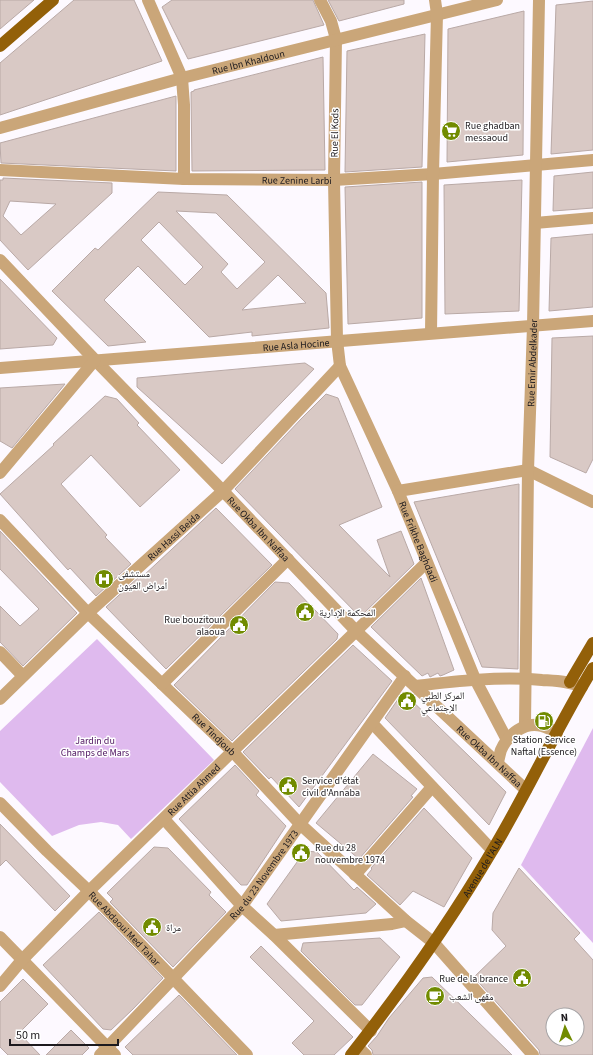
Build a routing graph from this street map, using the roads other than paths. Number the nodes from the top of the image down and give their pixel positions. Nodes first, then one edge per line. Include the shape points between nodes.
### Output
1 (53, 0) edge
2 (320, 0) edge
3 (435, 0) edge
4 (497, 0) edge
5 (540, 0) edge
6 (150, 1) edge
7 (437, 14) junction
8 (336, 39) junction
9 (0, 46) edge
10 (182, 78) junction
11 (0, 128) edge
12 (593, 160) edge
13 (536, 165) junction
14 (0, 170) edge
15 (433, 174) junction
16 (184, 179) junction
17 (334, 180) junction
18 (593, 218) edge
19 (535, 223) junction
20 (0, 260) edge
21 (593, 321) edge
22 (533, 326) junction
23 (431, 333) junction
24 (337, 340) junction
25 (95, 360) junction
26 (340, 366) junction
27 (0, 368) edge
28 (528, 470) junction
29 (0, 473) edge
30 (223, 491) junction
31 (398, 491) junction
32 (593, 502) edge
33 (0, 520) edge
34 (288, 559) junction
35 (426, 563) junction
36 (88, 613) junction
37 (357, 632) junction
38 (593, 643) edge
39 (0, 652) edge
40 (593, 668) edge
41 (23, 676) junction
42 (405, 676) junction
43 (475, 679) junction
44 (527, 679) junction
45 (570, 682) junction
46 (162, 684) junction
47 (415, 686) junction
48 (582, 687) junction
49 (0, 699) edge
50 (372, 723) junction
51 (526, 726) junction
52 (557, 733) junction
53 (507, 740) junction
54 (233, 752) junction
55 (498, 762) junction
56 (432, 787) junction
57 (526, 790) junction
58 (0, 803) edge
59 (164, 819) junction
60 (300, 824) junction
61 (492, 850) junction
62 (355, 874) junction
63 (89, 891) junction
64 (242, 906) junction
65 (406, 921) junction
66 (274, 935) junction
67 (0, 937) edge
68 (434, 943) junction
69 (22, 960) junction
70 (173, 978) junction
71 (0, 986) edge
72 (370, 1031) junction
73 (107, 1052) edge
74 (358, 1052) edge
75 (247, 1055) edge
76 (533, 1055) edge

1 - 9 main road
2 - 8 street, Rue El Kods via 331,21
3 - 7 street
4 - 7 street, Rue Ibn Khaldoun
5 - 13 street, Rue Emir Abdelkader
6 - 10 street
7 - 8 street, Rue Ibn Khaldoun
7 - 15 street
8 - 10 street, Rue Ibn Khaldoun
8 - 17 street, Rue El Kods
10 - 11 street, Rue Ibn Khaldoun
10 - 16 street
12 - 13 street, Rue Zenine Larbi
13 - 15 street, Rue Zenine Larbi
13 - 19 street, Rue Emir Abdelkader
14 - 16 street, Rue Zenine Larbi
15 - 17 street, Rue Zenine Larbi
15 - 23 street
16 - 17 street, Rue Zenine Larbi
17 - 24 street, Rue El Kods
18 - 19 street
19 - 22 street, Rue Emir Abdelkader
20 - 25 street, Rue Okba Ibn Naffaa
21 - 22 street, Rue Asla Hocine
22 - 23 street, Rue Asla Hocine
22 - 28 street, Rue Emir Abdelkader
23 - 24 street, Rue Asla Hocine
24 - 25 street, Rue Asla Hocine
24 - 26 street, Rue Frikhe Baghdadi
25 - 27 street, Rue Asla Hocine
25 - 29 street
25 - 30 street, Rue Okba Ibn Naffaa
26 - 30 street, Rue Hassi Beida
26 - 31 street, Rue Frikhe Baghdadi
28 - 31 street
28 - 32 street
28 - 44 street, Rue Emir Abdelkader
30 - 34 street, Rue Okba Ibn Naffaa
30 - 36 street, Rue Hassi Beida
31 - 35 street, Rue Frikhe Baghdadi
33 - 36 street, Rue Tindjoub
34 - 37 street, Rue Okba Ibn Naffaa
34 - 46 street
35 - 37 street, Rue Attia Ahmed
35 - 43 street, Rue Frikhe Baghdadi
36 - 41 street, Rue Hassi Beida
36 - 46 street, Rue Tindjoub
37 - 42 street, Rue Okba Ibn Naffaa
37 - 54 street, Rue Attia Ahmed
38 - 45 main road
39 - 41 street
40 - 48 main road, Avenue de l'ALN
41 - 49 street, Rue Hassi Beida
42 - 47 street, Rue Okba Ibn Naffaa
42 - 50 street, Rue du 23 Novembre 1973
43 - 44 street
43 - 47 street
43 - 53 street, Rue Frikhe Baghdadi
44 - 45 street
44 - 51 street, Rue Emir Abdelkader
45 - 48 street
46 - 54 street, Rue Tindjoub
47 - 55 street, Rue Okba Ibn Naffaa
48 - 52 main road, Avenue de l'ALN
50 - 56 street
50 - 60 street, Rue du 23 Novembre 1973
51 - 52 street via 542,726
51 - 53 street
52 - 57 main road, Avenue de l'ALN
53 - 55 street via 501,749
54 - 59 street, Rue Attia Ahmed
54 - 60 street, Rue Tindjoub
55 - 57 street, Rue Okba Ibn Naffaa
56 - 61 street
56 - 62 street
57 - 61 main road, Avenue de l'ALN
58 - 63 street, Rue Abdaoui Med Tahar
59 - 63 street, Rue Attia Ahmed
59 - 64 street
60 - 62 street, Rue Tindjoub
60 - 64 street, Rue du 23 Novembre 1973
61 - 68 main road, Avenue de l'ALN
62 - 65 street, Rue Tindjoub
63 - 69 street, Rue Attia Ahmed
63 - 70 street, Rue Abdaoui Med Tahar
64 - 66 street
64 - 70 street, Rue du 23 Novembre 1973
65 - 66 street
65 - 68 street, Rue Tindjoub
66 - 72 street
67 - 69 street
68 - 72 main road, Avenue de l'ALN
68 - 76 street, Rue Tindjoub
69 - 71 street, Rue Attia Ahmed
69 - 73 street
70 - 73 street, Rue du 23 Novembre 1973
70 - 75 street, Rue Abdaoui Med Tahar
72 - 74 main road, Avenue de l'ALN

